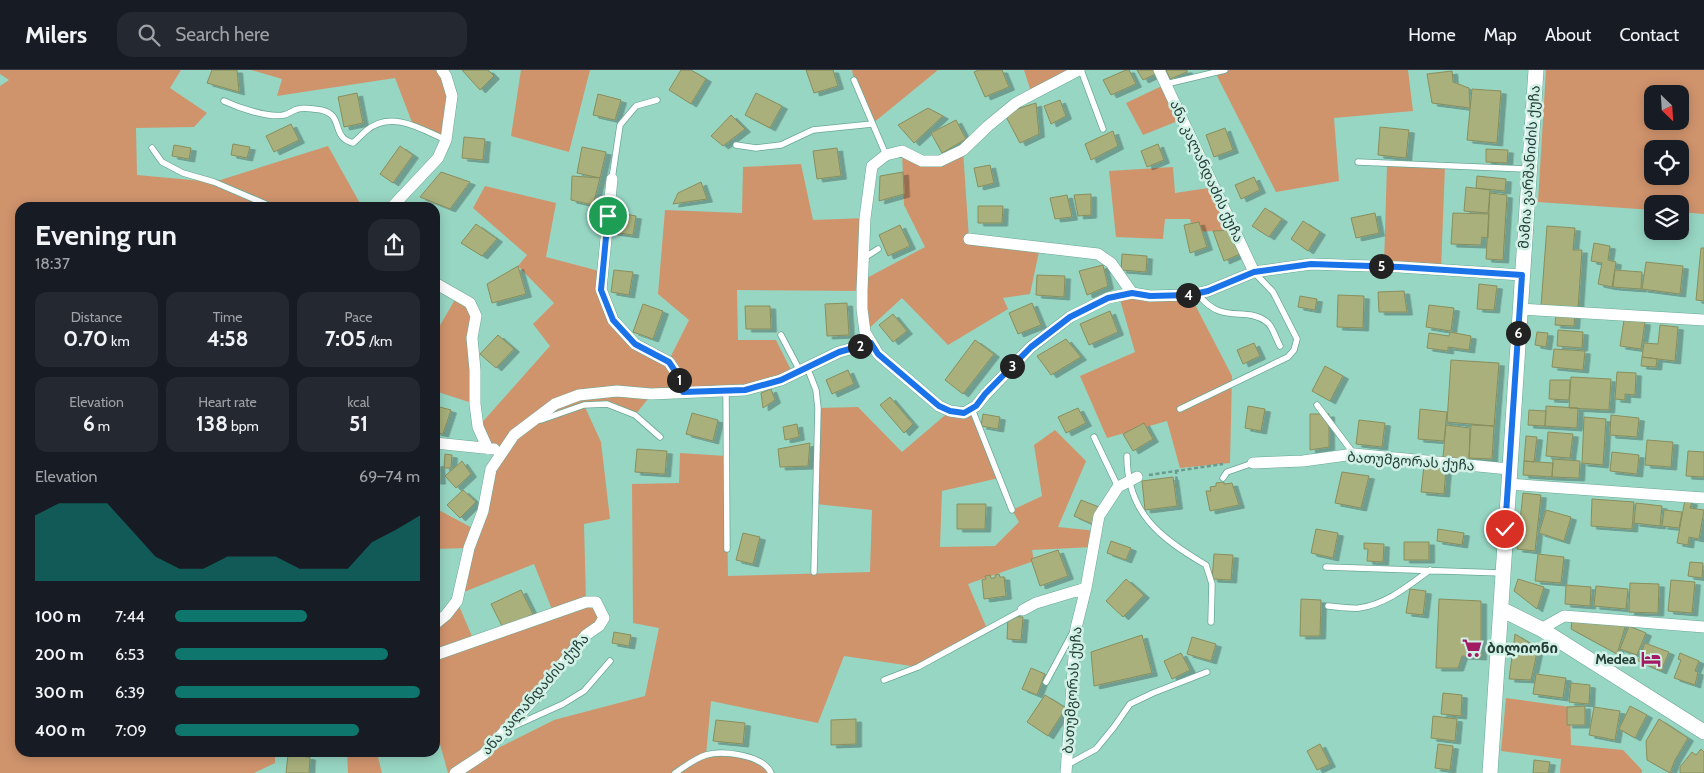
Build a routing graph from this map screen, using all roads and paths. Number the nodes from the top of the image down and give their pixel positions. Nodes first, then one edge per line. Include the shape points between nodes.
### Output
1 (442, 70) edge
2 (1080, 70) edge
3 (1159, 70) edge
4 (1225, 70) edge
5 (1536, 70) edge
6 (854, 80) dead end
7 (1166, 84) junction
8 (657, 100) dead end
9 (224, 101) dead end
10 (872, 124) junction
11 (1103, 129) dead end
12 (446, 140) junction
13 (736, 145) dead end
14 (152, 148) dead end
15 (886, 155) junction
16 (1358, 162) dead end
17 (1529, 169) junction
18 (612, 179) joint
19 (261, 202) edge
20 (397, 202) edge
21 (969, 239) dead end
22 (878, 249) dead end
23 (864, 258) junction
24 (1254, 272) junction
25 (1522, 275) junction
26 (440, 286) edge
27 (1132, 293) junction
28 (1198, 294) junction
29 (1520, 309) junction
30 (1704, 320) edge
31 (781, 335) dead end
32 (871, 343) junction
33 (1280, 346) dead end
34 (804, 369) junction
35 (726, 391) junction
36 (683, 392) junction
37 (1317, 405) dead end
38 (972, 409) junction
39 (1180, 409) dead end
40 (525, 426) junction
41 (660, 437) dead end
42 (1094, 437) dead end
43 (440, 444) edge
44 (488, 449) junction
45 (504, 450) junction
46 (1354, 454) junction
47 (1127, 456) dead end
48 (1253, 463) joint
49 (1208, 466) dead end
50 (1176, 470) junction
51 (1509, 477) junction
52 (1224, 478) dead end
53 (1133, 479) junction
54 (1118, 487) junction
55 (1177, 488) dead end
56 (1704, 498) edge
57 (1012, 510) dead end
58 (727, 549) dead end
59 (1326, 567) dead end
60 (1430, 570) junction
61 (814, 572) dead end
62 (1502, 573) junction
63 (1086, 588) junction
64 (1328, 606) dead end
65 (1501, 609) junction
66 (1023, 610) joint
67 (440, 620) edge
68 (1211, 622) dead end
69 (1704, 627) edge
70 (1076, 628) junction
71 (1541, 629) junction
72 (440, 653) edge
73 (610, 661) dead end
74 (1207, 672) dead end
75 (884, 680) dead end
76 (1046, 682) dead end
77 (505, 731) junction
78 (1704, 732) edge
79 (1066, 769) edge
80 (455, 773) edge
81 (675, 773) edge
82 (771, 773) edge
83 (1490, 773) edge

1 - 12 street via 452,96
2 - 11 lane
2 - 15 street via 1016,103 963,150 940,161 922,161 902,151
3 - 7 street, ანა კალანდაძის ქუჩა
4 - 7 lane
5 - 17 street, მამია ვარშანიძის ქუჩა
6 - 10 lane
7 - 24 street, ანა კალანდაძის ქუჩა
8 - 18 lane via 636,106 620,124
9 - 12 lane via 239,108 283,115 300,108 322,110 332,115 339,134 352,143 368,129 385,121 398,121
10 - 13 lane via 813,130 781,145 756,148
10 - 15 lane
12 - 20 street via 438,158
14 - 19 lane via 162,162 183,173
15 - 23 street via 872,166
16 - 17 lane
17 - 25 street, მამია ვარშანიძის ქუჩა
18 - 36 street via 601,290 613,320 635,344 669,362
21 - 27 street via 1098,254 1111,263
22 - 23 lane
23 - 32 street via 862,309 865,332
24 - 25 street via 1311,264
24 - 28 street
24 - 39 lane via 1273,292 1296,340 1294,350 1288,357
25 - 29 street, მამია ვარშანიძის ქუჩა
26 - 44 street via 470,303 476,316 472,338 475,404 478,427
27 - 28 street via 1150,296
27 - 38 street via 1108,298 1070,317 1031,347
28 - 33 lane via 1206,305 1218,311 1257,317 1268,323
29 - 30 street
29 - 51 street, მამია ვარშანიძის ქუჩა
31 - 34 lane
32 - 34 street via 839,352
32 - 38 street via 878,354 939,406 964,413
34 - 35 street via 781,380 745,390
34 - 61 lane via 816,390 818,408
35 - 36 street
35 - 58 lane
36 - 40 street via 617,391 580,395 555,404
37 - 46 lane
38 - 57 lane
40 - 41 lane via 584,404 607,404 636,414
40 - 45 street
42 - 54 lane
43 - 44 street
44 - 45 street
45 - 67 street via 490,469 484,511 469,548 457,601
46 - 48 street, ბათუმგორას ქუჩა
46 - 51 street, ბათუმგორას ქუჩა
47 - 53 lane
48 - 52 lane via 1227,472
49 - 50 path
50 - 53 path
50 - 55 path
51 - 56 street, ბათუმგორას ქუჩა
51 - 62 street, მამია ვარშანიძის ქუჩა
53 - 54 street, ბათუმგორას ქუჩა
53 - 68 lane via 1137,505 1154,527 1178,549 1206,565 1212,584
54 - 63 street, ბათუმგორას ქუჩა via 1099,516
59 - 60 lane
60 - 62 lane
60 - 64 lane via 1394,596 1378,603 1358,608
62 - 65 street, მამია ვარშანიძის ქუჩა
63 - 66 street
63 - 70 street, ბათუმგორას ქუჩა
65 - 71 street
65 - 83 street, მამია ვარშანიძის ქუჩა
66 - 75 lane via 918,667
69 - 71 street via 1564,616
70 - 76 lane
70 - 79 street, ბათუმგორას ქუჩა
71 - 78 street
72 - 77 street, ანა კალანდაძის ქუჩა via 570,606 596,602 604,618 599,626 586,635
73 - 77 lane via 584,691
74 - 79 lane via 1130,704 1096,749
77 - 80 street, ანა კალანდაძის ქუჩა via 484,754
81 - 82 lane via 706,755 732,754 751,758 769,768

